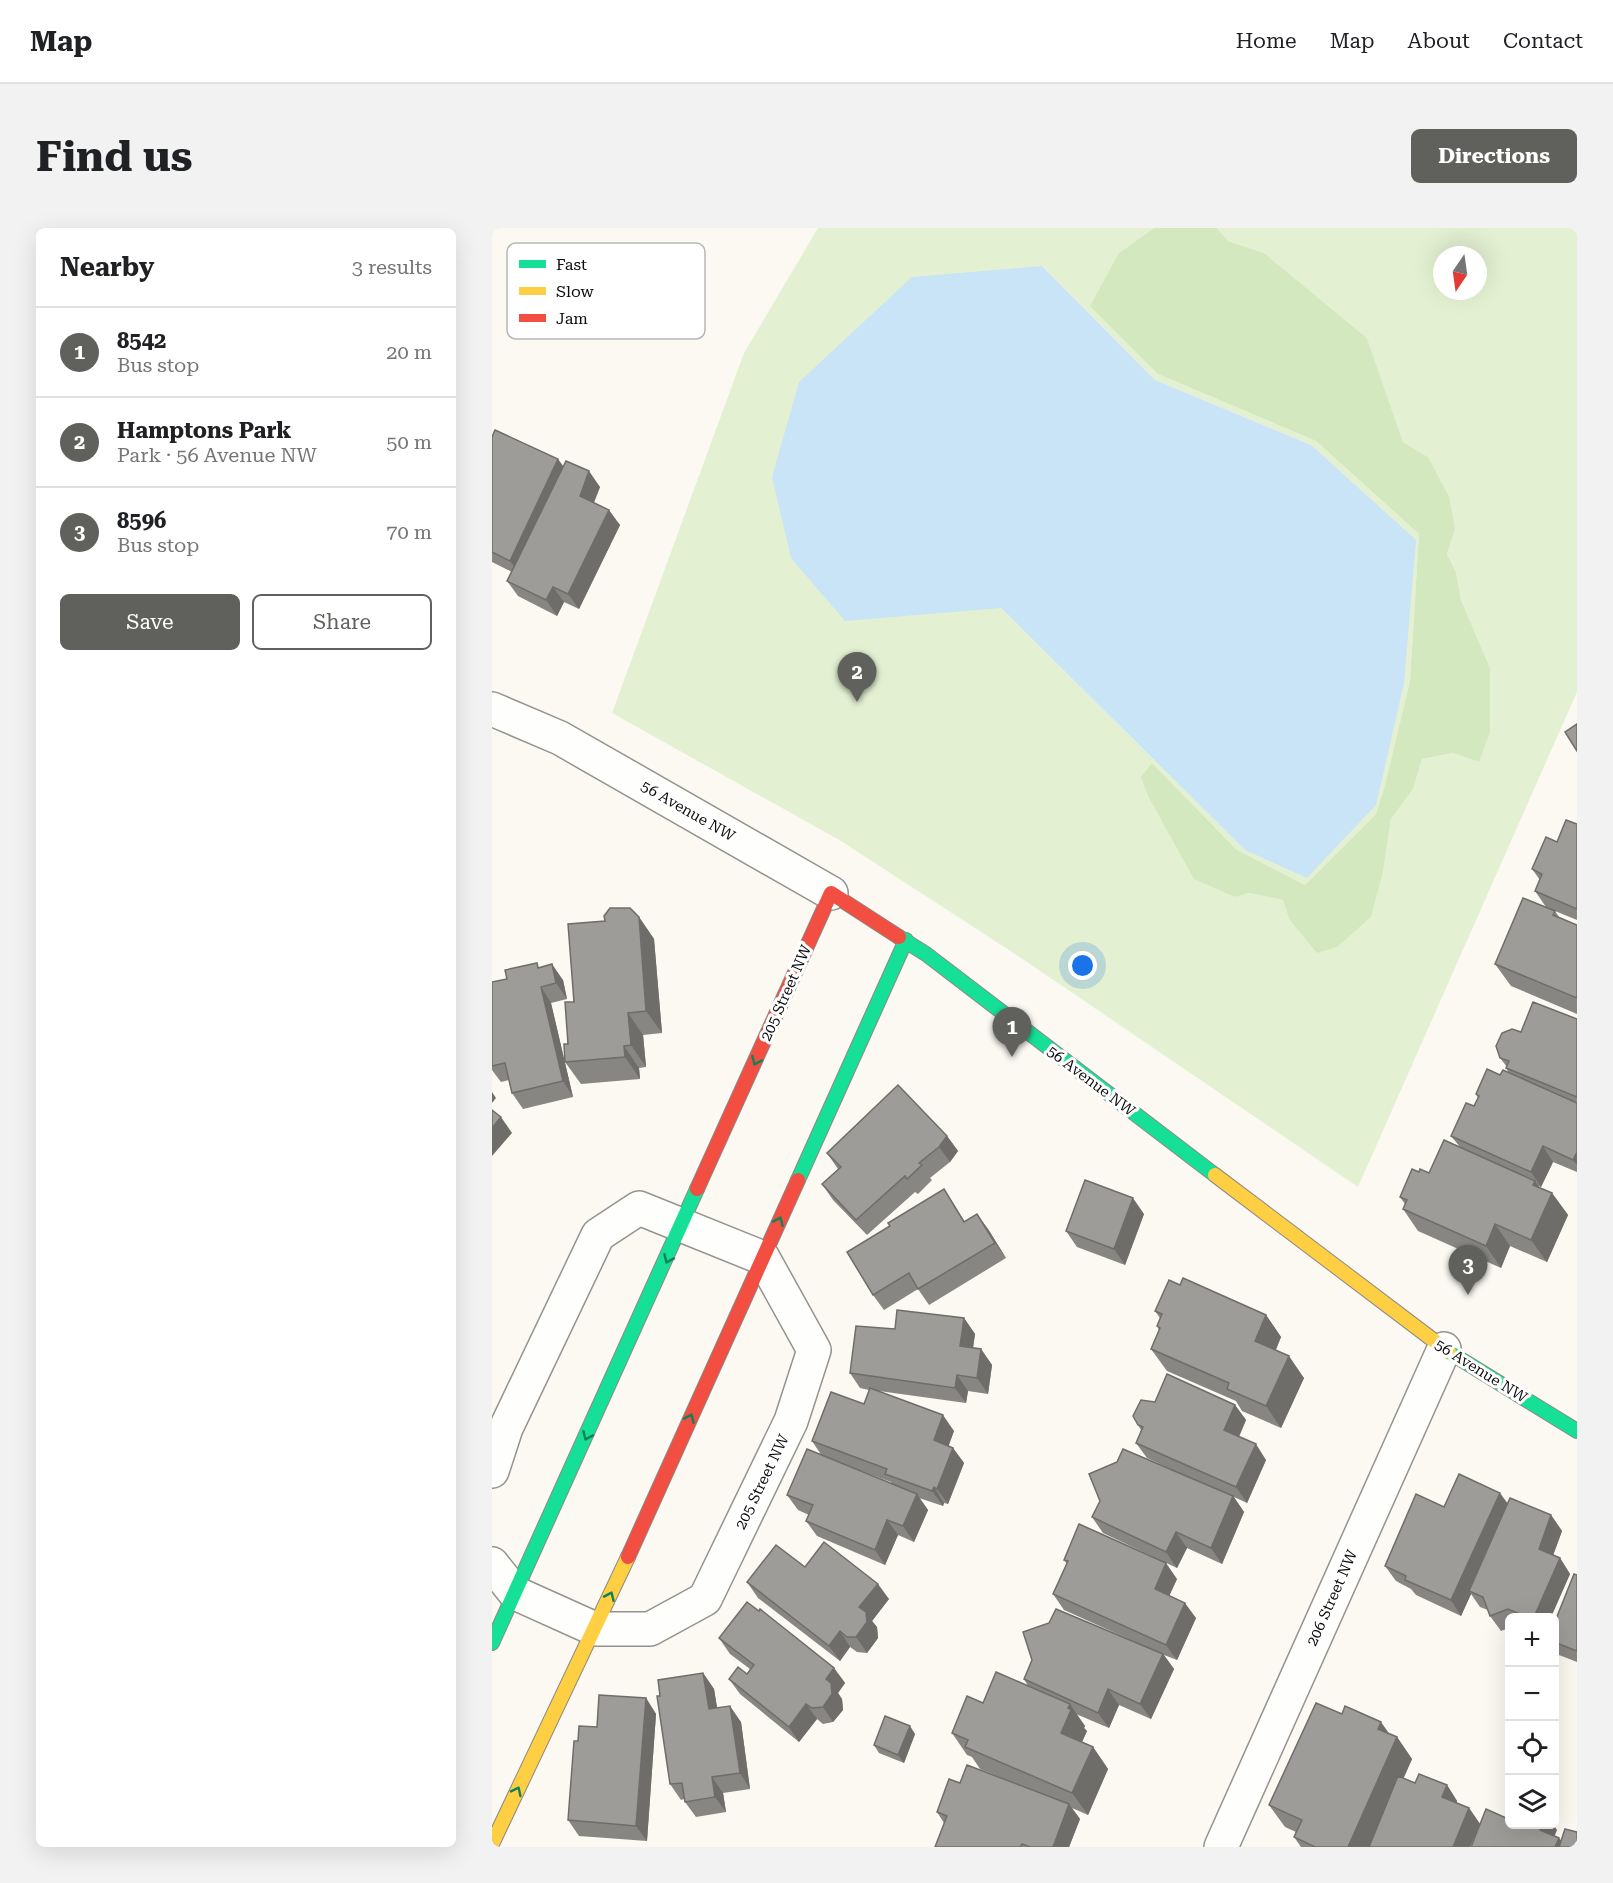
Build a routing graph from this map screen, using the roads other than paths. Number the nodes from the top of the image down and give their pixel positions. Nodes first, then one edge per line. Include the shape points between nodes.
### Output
1 (492, 710) edge
2 (831, 893) junction
3 (906, 939) junction
4 (683, 1225) junction
5 (763, 1258) junction
6 (1444, 1349) junction
7 (1577, 1431) edge
8 (492, 1471) edge
9 (492, 1564) edge
10 (516, 1593) junction
11 (596, 1629) junction
12 (492, 1643) edge
13 (492, 1844) edge
14 (1221, 1847) edge

1 - 2 street, 56 Avenue NW via 560,738
2 - 3 street, 56 Avenue NW
2 -> 4 street, 205 Street NW
5 -> 3 street
3 - 6 street, 56 Avenue NW
4 - 5 street
4 - 8 street via 639,1208 598,1235 506,1428
4 -> 10 street, 205 Street NW
11 -> 5 street
5 - 11 street, 205 Street NW via 814,1350 791,1421 705,1599 650,1629
6 - 7 street, 56 Avenue NW
6 - 14 street, 206 Street NW
9 - 10 street, 205 Street NW
10 - 11 street, 205 Street NW
10 - 12 street, 205 Street NW
13 -> 11 street

